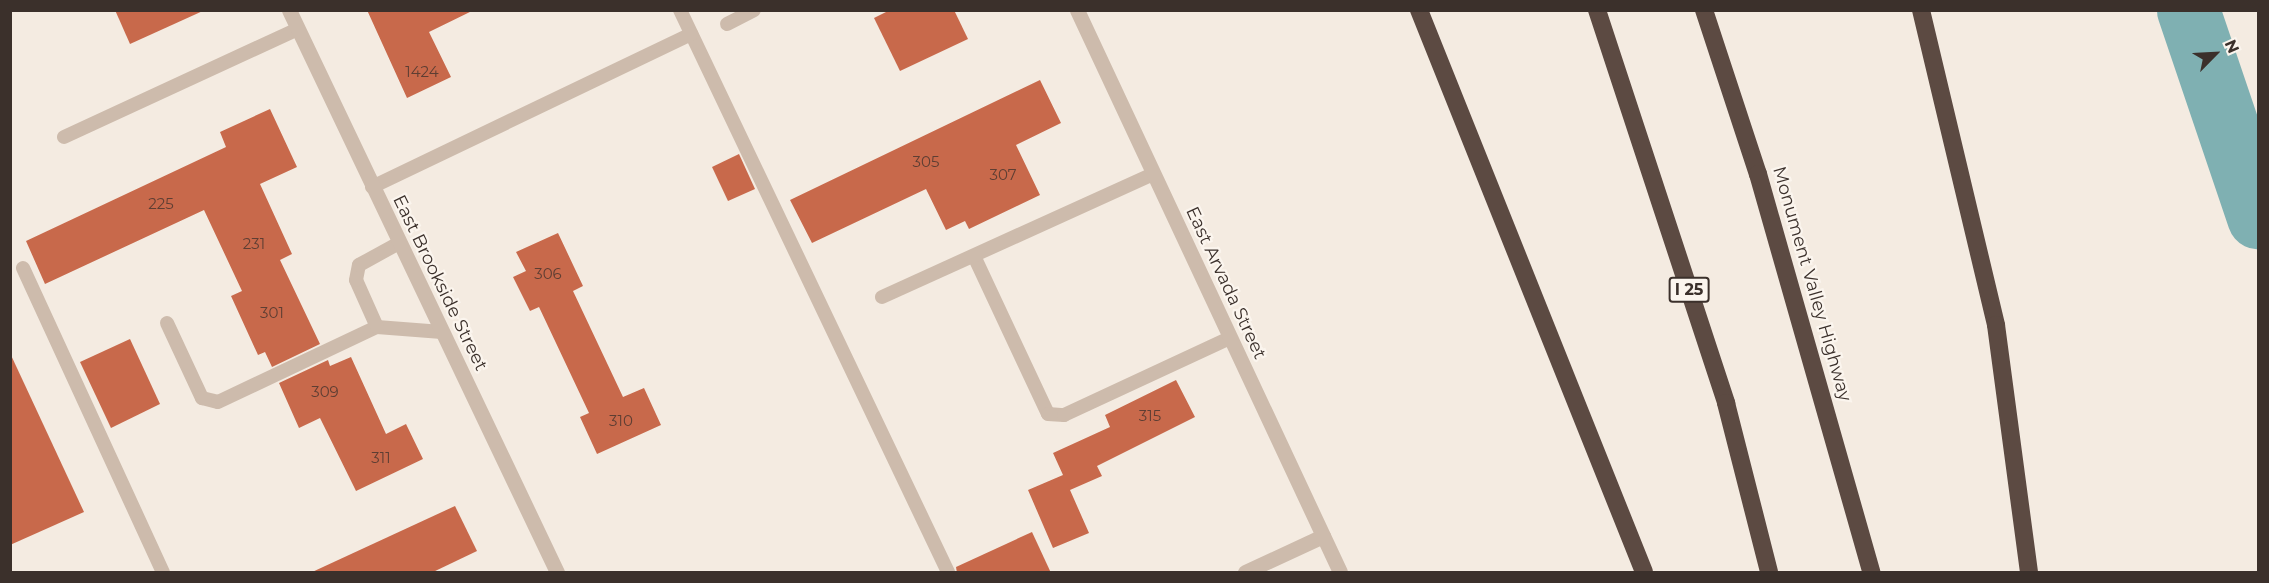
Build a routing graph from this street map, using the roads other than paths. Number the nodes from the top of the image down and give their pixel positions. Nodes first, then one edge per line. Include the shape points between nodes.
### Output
1 (289, 10) edge
2 (680, 10) edge
3 (754, 10) edge
4 (1077, 10) edge
5 (1419, 10) edge
6 (1597, 10) edge
7 (1704, 10) edge
8 (1921, 10) edge
9 (727, 24) dead end
10 (296, 30) junction
11 (691, 34) junction
12 (64, 137) dead end
13 (1154, 174) junction
14 (372, 187) junction
15 (399, 243) junction
16 (974, 256) junction
17 (23, 268) dead end
18 (882, 297) dead end
19 (167, 323) dead end
20 (377, 327) junction
21 (442, 332) junction
22 (1230, 338) junction
23 (1323, 536) junction
24 (556, 572) edge
25 (163, 573) edge
26 (948, 573) edge
27 (1245, 573) edge
28 (1340, 573) edge
29 (1644, 573) edge
30 (1769, 573) edge
31 (1871, 573) edge
32 (2029, 573) edge

1 - 10 street, East Brookside Street
2 - 11 lane
3 - 9 lane
4 - 13 street, East Arvada Street
5 - 29 highway
6 - 30 highway, I 25 via 1726,403
7 - 31 highway, Monument Valley Highway via 1758,174
8 - 32 highway via 1996,325
10 - 12 lane
10 - 14 street, East Brookside Street
11 - 14 lane
11 - 26 lane
13 - 16 lane
13 - 22 street, East Arvada Street
14 - 15 street, East Brookside Street
15 - 20 lane via 359,265 356,280
15 - 21 street, East Brookside Street
16 - 18 lane
16 - 22 lane via 1048,414 1064,415
17 - 25 lane
19 - 20 lane via 202,398 218,402
20 - 21 lane
21 - 24 street, East Brookside Street
22 - 23 street, East Arvada Street
23 - 27 street
23 - 28 street, East Arvada Street

